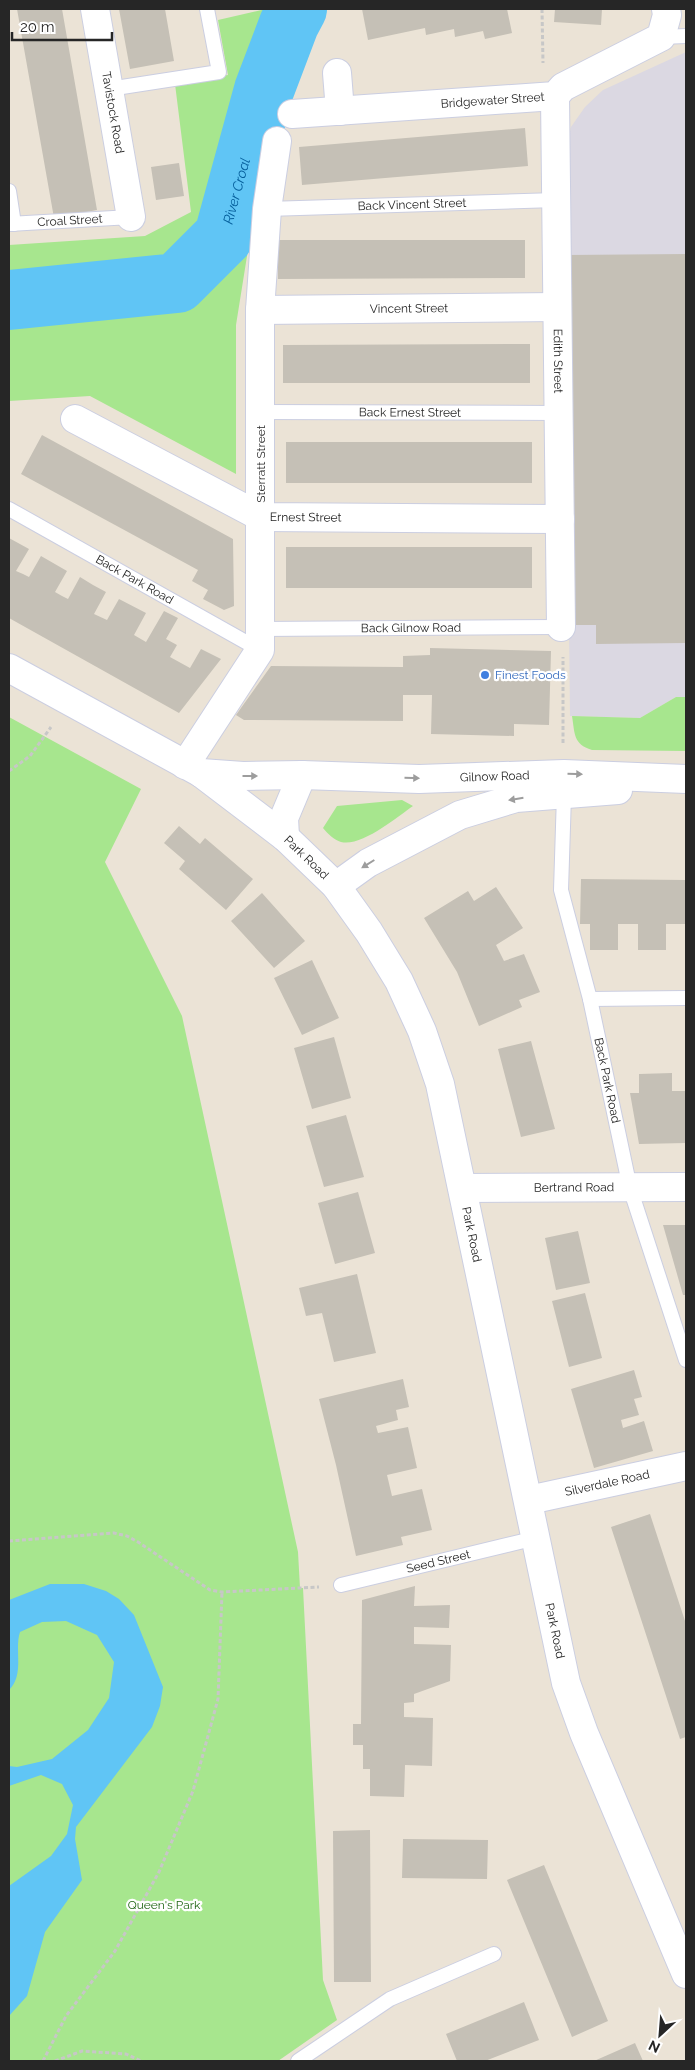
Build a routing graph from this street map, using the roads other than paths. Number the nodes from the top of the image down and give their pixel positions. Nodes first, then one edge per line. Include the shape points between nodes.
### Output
1 (95, 9) edge
2 (207, 9) edge
3 (666, 9) edge
4 (673, 37) edge
5 (337, 73) dead end
6 (109, 89) junction
7 (549, 96) junction
8 (340, 111) junction
9 (292, 114) dead end
10 (277, 141) dead end
11 (9, 192) edge
12 (556, 200) junction
13 (267, 209) junction
14 (131, 217) joint
15 (11, 224) edge
16 (557, 307) junction
17 (260, 310) junction
18 (261, 412) junction
19 (558, 412) junction
20 (75, 419) dead end
21 (9, 509) edge
22 (260, 517) junction
23 (560, 519) junction
24 (561, 627) joint
25 (260, 640) junction
26 (9, 668) edge
27 (193, 769) junction
28 (302, 775) junction
29 (686, 779) edge
30 (686, 783) edge
31 (564, 795) junction
32 (285, 837) junction
33 (336, 886) junction
34 (686, 998) edge
35 (590, 1000) junction
36 (686, 1187) edge
37 (463, 1188) junction
38 (630, 1188) junction
39 (682, 1331) edge
40 (686, 1360) edge
41 (686, 1466) edge
42 (529, 1500) junction
43 (536, 1538) junction
44 (341, 1585) road end
45 (494, 1954) dead end
46 (686, 1974) edge
47 (298, 2061) edge

1 - 6 street, Tavistock Road
2 - 6 lane via 219,72
3 - 4 street
4 - 7 street, Bridgewater Street
5 - 8 street
6 - 14 street, Tavistock Road
7 - 8 street, Bridgewater Street
7 - 12 street, Edith Street
8 - 9 street, Bridgewater Street
10 - 13 street, Sterratt Street
11 - 15 lane
12 - 13 lane, Back Vincent Street
12 - 16 street, Edith Street
13 - 17 street, Sterratt Street
14 - 15 lane, Croal Street
16 - 17 street, Vincent Street
16 - 19 street, Edith Street
17 - 18 street, Sterratt Street
18 - 19 lane, Back Ernest Street
18 - 22 street, Sterratt Street
19 - 23 street, Edith Street
20 - 22 street, Ernest Street
21 - 25 lane, Back Park Road
22 - 23 street, Ernest Street
22 - 25 street, Sterratt Street
23 - 24 street, Edith Street
24 - 25 lane, Back Gilnow Road
25 - 27 street
26 - 27 street, Park Road
27 -> 28 street, Gilnow Road via 243,776
27 - 32 street, Park Road
28 -> 29 street, Gilnow Road via 419,779 564,774
28 - 32 street via 284,818
30 - 31 street, Gilnow Road
31 -> 33 street, Gilnow Road via 516,798 460,815 368,863
31 - 35 lane, Back Park Road via 561,890
32 - 33 street, Park Road
33 - 37 street, Park Road via 399,981 422,1031 440,1084
34 - 35 lane
35 - 38 lane, Back Park Road
36 - 38 street, Bertrand Road
37 - 38 street, Bertrand Road
37 - 42 street, Park Road
38 - 39 lane, Back Park Road
39 - 40 lane, Back Park Road
41 - 42 street, Silverdale Road
42 - 43 street, Park Road
43 - 44 lane, Seed Street
43 - 46 street, Park Road via 566,1683
45 - 47 lane via 390,1999

